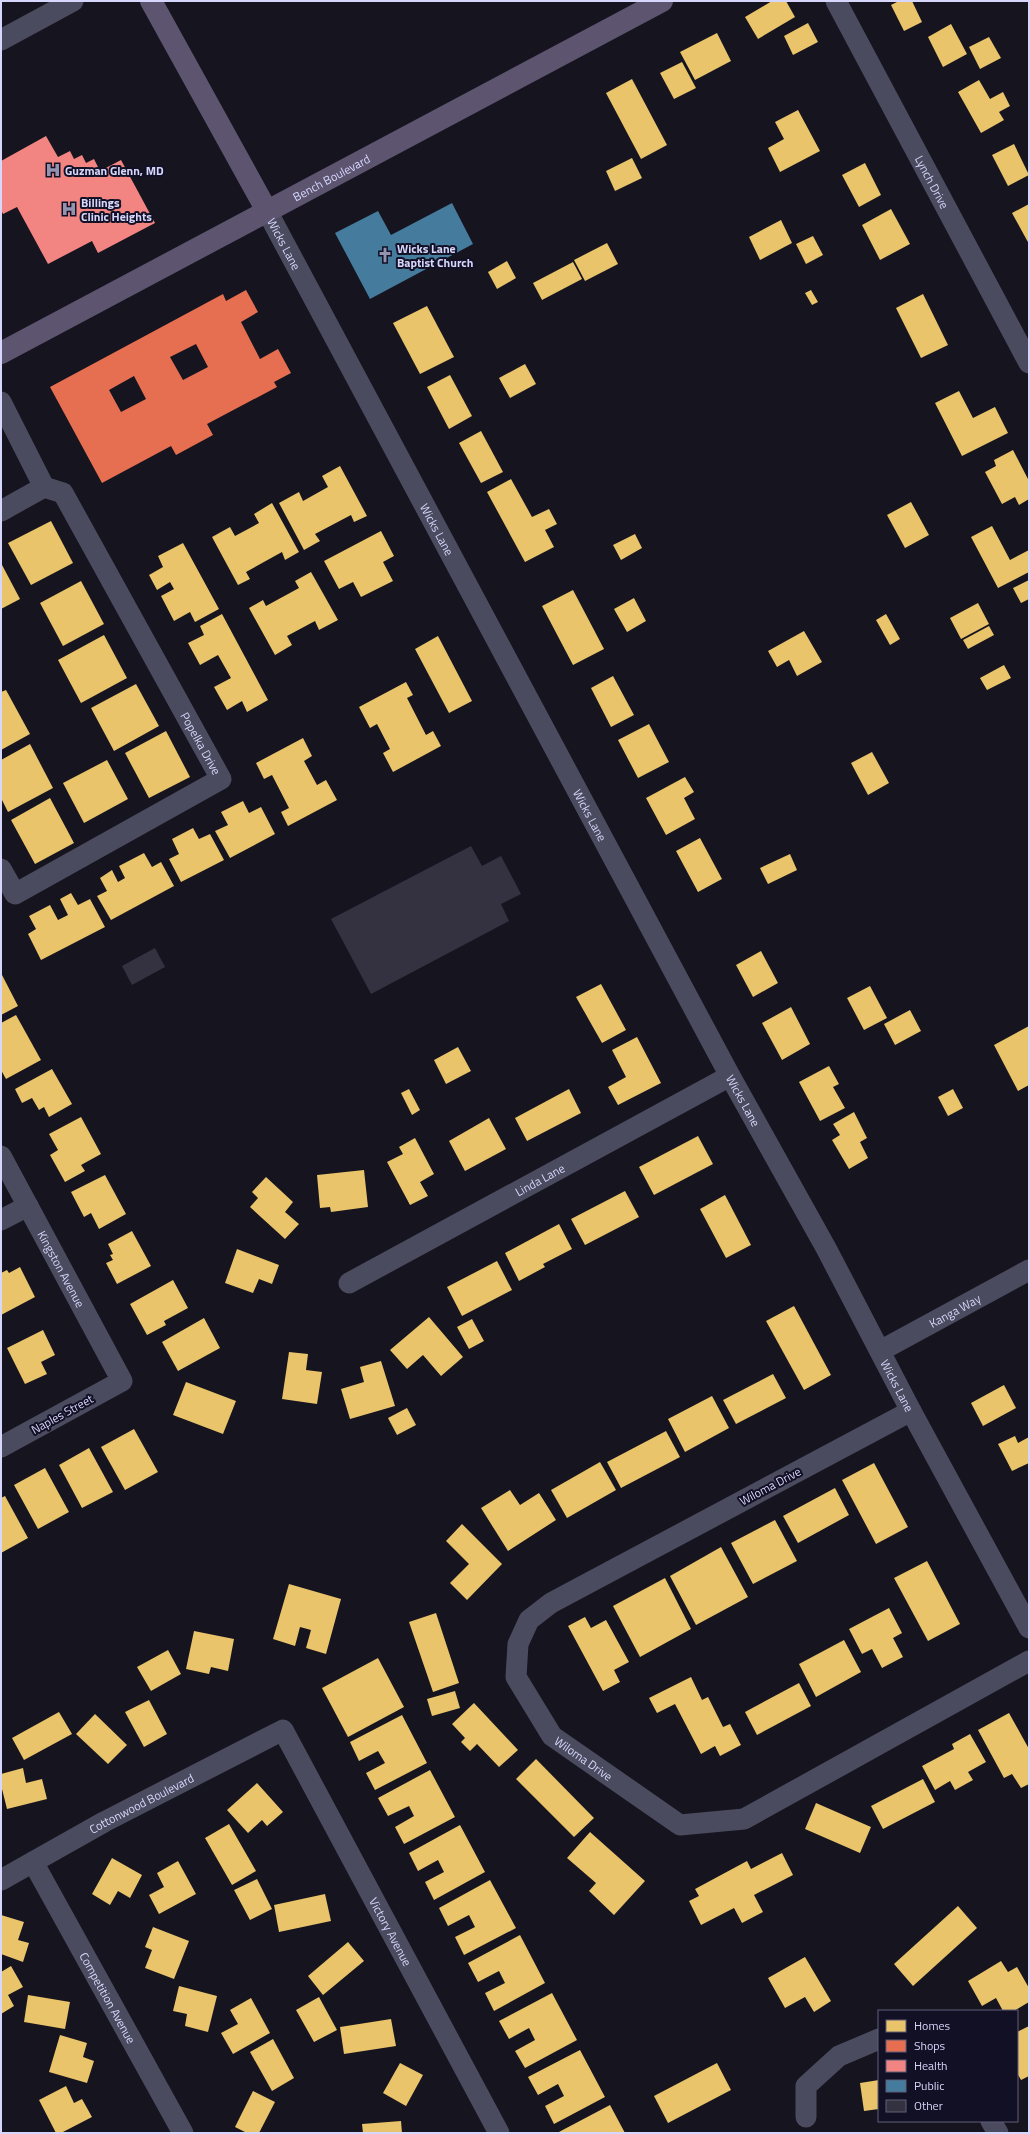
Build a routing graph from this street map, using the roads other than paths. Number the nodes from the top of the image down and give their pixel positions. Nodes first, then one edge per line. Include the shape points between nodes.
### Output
1 (73, 1) edge
2 (151, 1) edge
3 (662, 1) edge
4 (836, 1) edge
5 (1, 40) edge
6 (267, 211) junction
7 (1, 353) edge
8 (1029, 363) edge
9 (1, 402) edge
10 (44, 487) junction
11 (1, 511) edge
12 (1, 869) edge
13 (730, 1076) junction
14 (1, 1156) edge
15 (28, 1206) junction
16 (1, 1220) edge
17 (1029, 1270) edge
18 (349, 1283) dead end
19 (880, 1351) junction
20 (122, 1381) joint
21 (911, 1411) junction
22 (1, 1448) edge
23 (1029, 1628) edge
24 (1029, 1661) edge
25 (283, 1730) joint
26 (33, 1862) junction
27 (1, 1880) edge
28 (878, 2039) edge
29 (806, 2117) dead end
30 (992, 2122) edge
31 (183, 2133) edge
32 (499, 2133) edge
33 (998, 2133) edge

1 - 5 street
2 - 6 main road, Wicks Lane
3 - 6 main road, Bench Boulevard
4 - 8 street, Lynch Drive
6 - 7 main road, Bench Boulevard
6 - 13 street, Wicks Lane
9 - 10 street
10 - 11 street
10 - 12 street, Popelka Drive via 63,493 221,780 15,894
13 - 18 street, Linda Lane
13 - 19 street, Wicks Lane
14 - 15 street, Kingston Avenue
15 - 16 street
15 - 20 street, Kingston Avenue
17 - 19 street, Kanga Way
19 - 21 street, Wicks Lane
20 - 22 street, Naples Street
21 - 23 street, Wicks Lane
21 - 24 street, Wiloma Drive via 551,1603 529,1620 518,1644 516,1677 552,1736 680,1825 744,1819
25 - 26 street, Cottonwood Boulevard via 104,1822
25 - 32 street, Victory Avenue
26 - 27 street, Cottonwood Boulevard
26 - 31 street, Competition Avenue
28 - 29 street via 839,2056 806,2086
30 - 33 street

